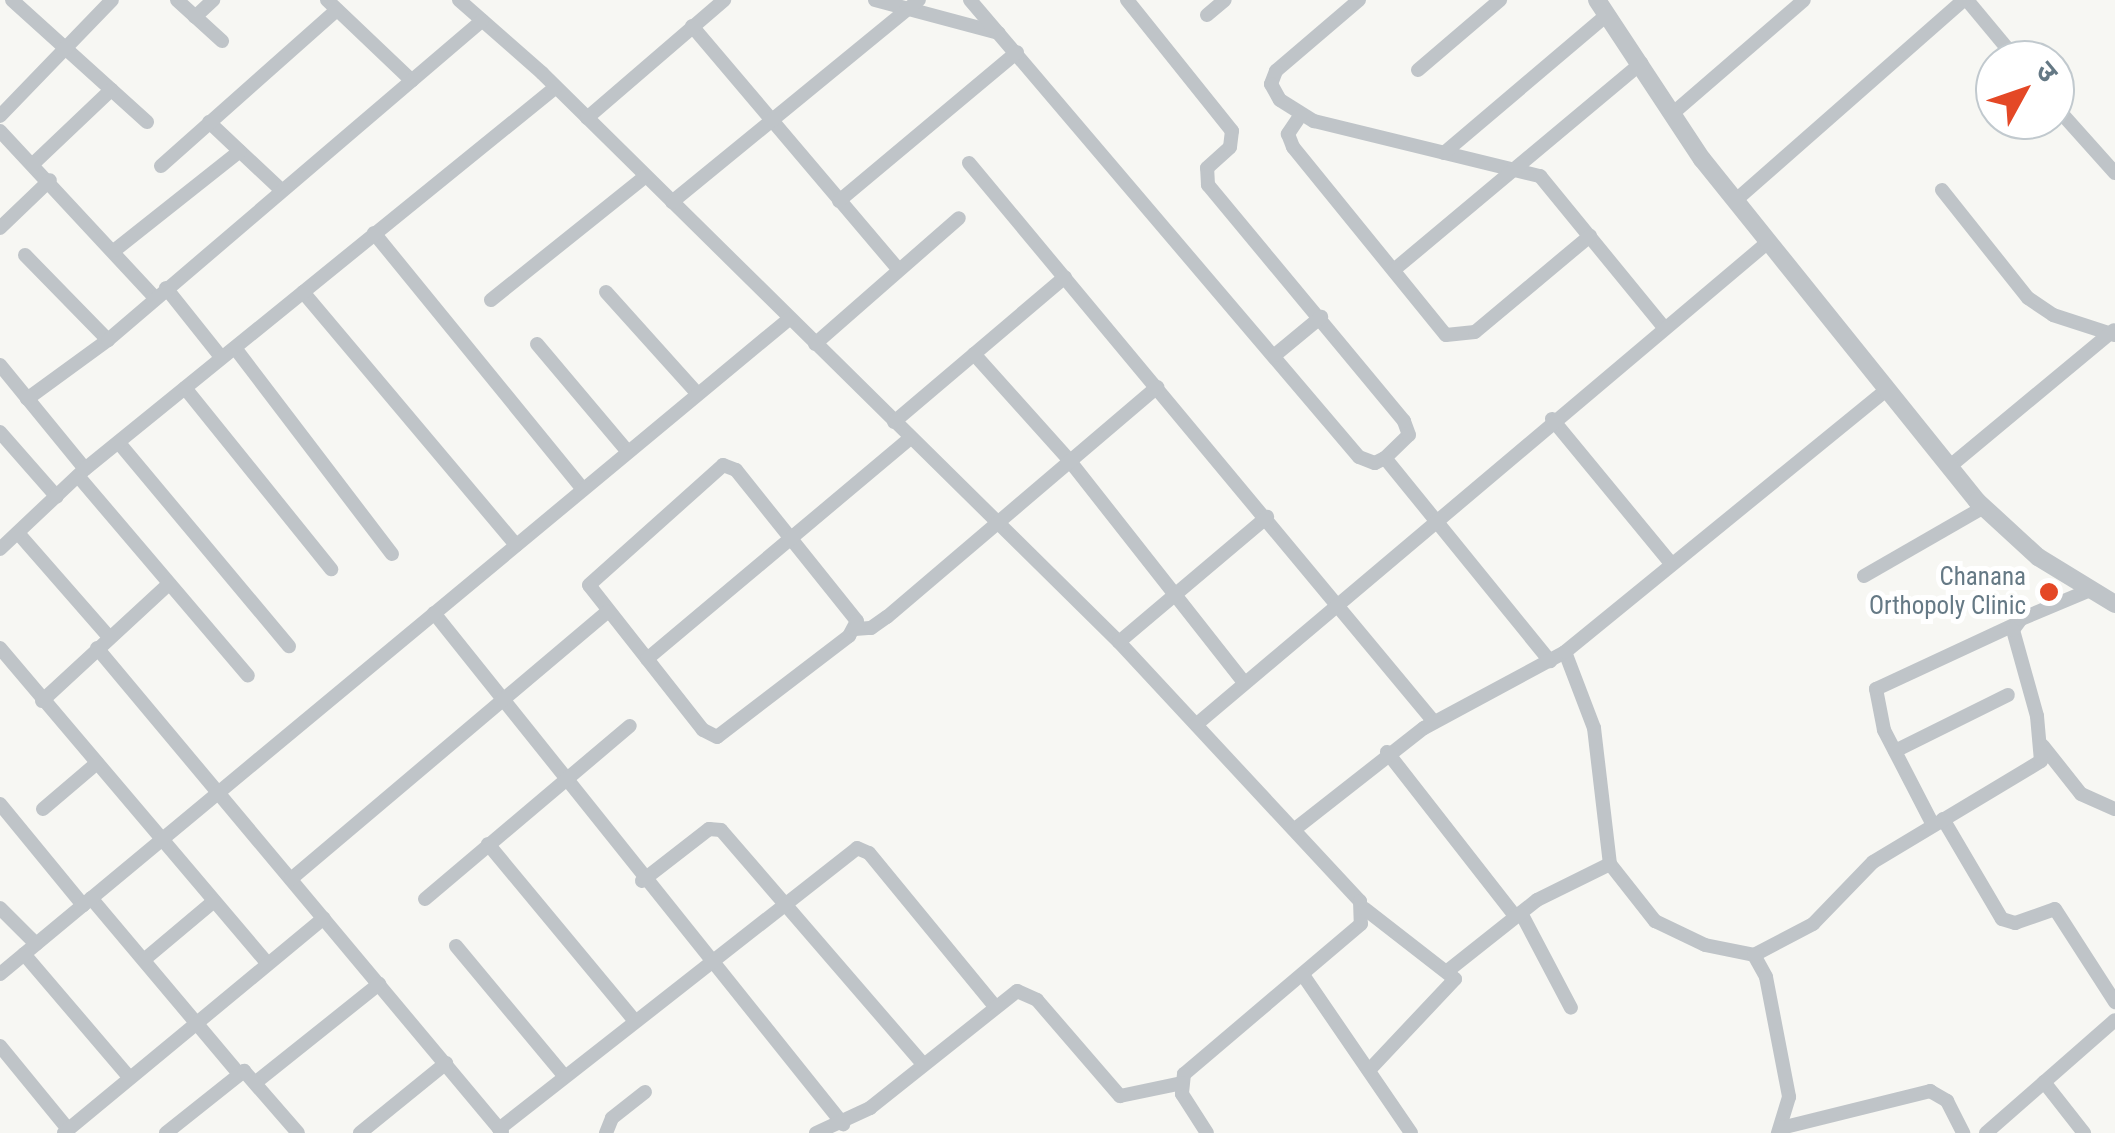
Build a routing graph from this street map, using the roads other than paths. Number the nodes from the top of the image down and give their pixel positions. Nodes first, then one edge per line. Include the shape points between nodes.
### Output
1 (12, 0) edge
2 (112, 0) edge
3 (177, 0) edge
4 (213, 0) edge
5 (724, 0) edge
6 (874, 0) edge
7 (970, 0) edge
8 (1128, 0) edge
9 (1225, 0) edge
10 (1359, 0) edge
11 (1500, 0) edge
12 (1804, 0) edge
13 (1965, 0) edge
14 (469, 3) edge
15 (332, 5) edge
16 (913, 5) edge
17 (1602, 7) edge
18 (1206, 14) dead end
19 (195, 17) junction
20 (482, 21) junction
21 (692, 26) junction
22 (1000, 33) junction
23 (1999, 40) edge
24 (222, 41) dead end
25 (65, 48) junction
26 (1018, 52) junction
27 (1641, 63) junction
28 (1418, 70) dead end
29 (412, 80) junction
30 (556, 87) junction
31 (111, 90) junction
32 (1672, 114) junction
33 (0, 116) edge
34 (1300, 116) junction
35 (771, 117) junction
36 (587, 118) junction
37 (147, 122) dead end
38 (208, 122) junction
39 (2075, 127) edge
40 (0, 131) edge
41 (240, 151) junction
42 (1444, 153) junction
43 (969, 163) dead end
44 (33, 164) junction
45 (162, 166) dead end
46 (2114, 169) edge
47 (1513, 170) junction
48 (646, 176) junction
49 (50, 180) junction
50 (280, 188) junction
51 (1942, 190) dead end
52 (1736, 200) junction
53 (840, 201) junction
54 (672, 202) junction
55 (959, 218) dead end
56 (0, 228) edge
57 (374, 234) junction
58 (1590, 236) junction
59 (1766, 243) junction
60 (116, 250) junction
61 (24, 255) dead end
62 (897, 268) junction
63 (1395, 269) junction
64 (1065, 277) junction
65 (160, 292) junction
66 (303, 292) junction
67 (606, 292) dead end
68 (491, 300) dead end
69 (1321, 317) junction
70 (790, 318) junction
71 (1662, 325) junction
72 (2113, 333) edge
73 (108, 340) junction
74 (537, 344) dead end
75 (815, 344) junction
76 (235, 348) junction
77 (974, 354) junction
78 (1275, 355) junction
79 (221, 358) junction
80 (0, 365) edge
81 (1156, 387) junction
82 (185, 388) junction
83 (1886, 390) junction
84 (698, 394) junction
85 (27, 399) junction
86 (1552, 420) junction
87 (894, 422) junction
88 (0, 432) edge
89 (910, 438) junction
90 (119, 443) junction
91 (628, 452) junction
92 (1385, 458) junction
93 (1069, 460) junction
94 (1949, 467) junction
95 (82, 472) junction
96 (582, 488) junction
97 (57, 496) junction
98 (1984, 507) junction
99 (1267, 517) junction
100 (1438, 518) junction
101 (994, 522) junction
102 (18, 532) junction
103 (792, 535) junction
104 (516, 545) junction
105 (0, 548) edge
106 (392, 554) dead end
107 (1669, 561) junction
108 (331, 569) dead end
109 (1864, 576) dead end
110 (169, 584) junction
111 (2090, 590) junction
112 (1175, 594) junction
113 (1340, 603) junction
114 (2115, 604) edge
115 (607, 612) junction
116 (434, 613) junction
117 (2016, 624) junction
118 (856, 628) junction
119 (109, 637) junction
120 (1119, 642) junction
121 (290, 646) dead end
122 (0, 648) edge
123 (97, 648) junction
124 (1566, 652) junction
125 (647, 659) junction
126 (1550, 662) junction
127 (248, 676) dead end
128 (1244, 682) junction
129 (2008, 695) dead end
130 (504, 699) junction
131 (42, 701) junction
132 (1434, 722) junction
133 (1197, 724) junction
134 (630, 726) dead end
135 (2042, 746) junction
136 (1387, 752) junction
137 (1895, 752) junction
138 (97, 763) junction
139 (566, 780) junction
140 (218, 791) junction
141 (0, 804) edge
142 (43, 809) dead end
143 (2115, 809) edge
144 (1938, 822) junction
145 (1295, 829) junction
146 (162, 838) junction
147 (488, 844) junction
148 (1610, 864) junction
149 (291, 878) junction
150 (642, 880) junction
151 (425, 899) dead end
152 (214, 900) junction
153 (785, 900) junction
154 (87, 901) junction
155 (0, 908) edge
156 (1365, 909) junction
157 (1519, 915) junction
158 (324, 918) junction
159 (36, 944) junction
160 (456, 946) dead end
161 (24, 954) junction
162 (1754, 955) junction
163 (145, 959) junction
164 (710, 963) junction
165 (268, 964) junction
166 (1450, 969) junction
167 (0, 974) edge
168 (1303, 976) junction
169 (379, 984) junction
170 (2115, 1002) edge
171 (994, 1005) junction
172 (1571, 1008) dead end
173 (634, 1020) junction
174 (2115, 1020) edge
175 (198, 1021) junction
176 (0, 1046) edge
177 (446, 1063) junction
178 (922, 1063) junction
179 (1370, 1068) junction
180 (239, 1074) junction
181 (128, 1077) junction
182 (565, 1077) junction
183 (2044, 1082) junction
184 (255, 1083) junction
185 (1182, 1083) junction
186 (645, 1092) dead end
187 (843, 1124) junction
188 (66, 1131) edge
189 (501, 1131) edge
190 (1779, 1131) edge
191 (166, 1133) edge
192 (298, 1133) edge
193 (360, 1133) edge
194 (606, 1133) edge
195 (816, 1133) edge
196 (1207, 1133) edge
197 (1411, 1133) edge
198 (1963, 1133) edge
199 (1986, 1133) edge
200 (2084, 1133) edge

1 - 25 street
2 - 25 street
3 - 19 street
4 - 19 street
5 - 21 street
6 - 16 street
7 - 22 street
8 - 69 street via 1232,130 1230,147 1207,168 1208,185
9 - 18 street
10 - 34 street via 1273,77 1274,93
11 - 28 street
12 - 32 street
13 - 23 street
13 - 52 street
14 - 20 street
15 - 29 street
15 - 38 street
16 - 22 street
16 - 35 street
17 - 27 street
17 - 42 street
19 - 24 street
20 - 29 street
20 - 30 street
21 - 35 street
21 - 36 street
22 - 26 street
25 - 31 street
25 - 33 street
26 - 53 street
26 - 78 street
27 - 32 street
27 - 47 street
29 - 50 street
30 - 36 street
30 - 57 street
31 - 37 street
31 - 44 street
32 - 52 street
34 - 42 street
34 - 63 street via 1289,140
35 - 53 street
35 - 54 street
36 - 48 street
38 - 41 street
38 - 45 street
39 - 46 street
40 - 44 street
41 - 50 street
41 - 60 street
42 - 47 street
43 - 64 street
44 - 49 street
47 - 58 street via 1540,176
47 - 63 street
48 - 54 street
48 - 68 street
49 - 56 street
49 - 60 street
50 - 65 street
51 - 72 street via 2028,298 2053,315
52 - 59 street
53 - 62 street
54 - 70 street
55 - 62 street
57 - 66 street
57 - 96 street
58 - 63 street via 1466,338 1446,335
58 - 71 street
59 - 71 street
59 - 83 street
60 - 65 street
61 - 73 street
62 - 75 street
64 - 77 street
64 - 81 street
65 - 73 street
65 - 79 street
66 - 76 street
66 - 104 street
67 - 84 street
69 - 78 street
69 - 92 street via 1408,430
70 - 75 street
70 - 84 street
71 - 86 street
72 - 94 street
73 - 85 street
74 - 91 street
75 - 87 street
76 - 79 street
76 - 106 street
77 - 87 street
77 - 93 street
78 - 92 street via 1359,457 1375,463
79 - 82 street
80 - 85 street
81 - 93 street
81 - 99 street
82 - 90 street
82 - 108 street
83 - 94 street
83 - 107 street
84 - 91 street
85 - 95 street
86 - 100 street
86 - 107 street
87 - 89 street
88 - 97 street
89 - 101 street
89 - 103 street
90 - 95 street
90 - 121 street
91 - 96 street
92 - 100 street
93 - 101 street
93 - 112 street
94 - 98 street
95 - 97 street
95 - 110 street
96 - 104 street
97 - 102 street
98 - 109 street
98 - 111 street via 2027,549
99 - 112 street
99 - 113 street
100 - 113 street
100 - 126 street
101 - 118 street via 887,617
101 - 120 street
102 - 105 street
102 - 119 street
103 - 115 street via 736,470 716,468 590,578 592,594
103 - 118 street via 852,607
103 - 125 street
104 - 116 street
107 - 124 street
110 - 119 street
110 - 127 street
111 - 114 street
111 - 117 street
112 - 120 street
112 - 128 street
113 - 128 street
113 - 132 street
115 - 125 street
115 - 130 street
116 - 130 street
116 - 140 street
117 - 135 street
117 - 137 street via 1881,684 1875,706
118 - 125 street via 718,736 703,730
119 - 123 street
120 - 133 street
122 - 131 street
123 - 131 street
123 - 140 street
124 - 126 street
124 - 148 street via 1594,728
126 - 132 street
128 - 133 street
129 - 137 street
130 - 139 street
130 - 149 street
131 - 138 street
132 - 136 street
133 - 145 street
134 - 139 street
135 - 143 street via 2081,794
135 - 144 street via 2036,766
136 - 145 street
136 - 157 street
137 - 144 street
138 - 142 street
138 - 146 street
139 - 147 street
139 - 150 street
140 - 146 street
140 - 149 street
141 - 154 street
144 - 162 street via 1873,862 1813,924
144 - 170 street via 2002,919 2015,924 2055,909
145 - 156 street
146 - 152 street
146 - 154 street
147 - 151 street
147 - 173 street
148 - 157 street via 1560,885
148 - 162 street via 1656,921 1705,945
149 - 158 street
150 - 153 street via 715,828
150 - 164 street
152 - 163 street
152 - 165 street
153 - 164 street
153 - 171 street via 851,850 863,849
153 - 178 street
154 - 159 street
154 - 163 street
155 - 159 street
156 - 166 street
156 - 168 street via 1361,924
157 - 166 street
157 - 172 street
158 - 165 street
158 - 169 street
159 - 161 street
160 - 182 street
161 - 167 street
161 - 181 street
162 - 190 street via 1766,978 1789,1097
163 - 175 street
164 - 173 street
164 - 187 street
165 - 175 street
166 - 179 street via 1453,985
168 - 179 street
168 - 185 street via 1192,1067
169 - 177 street
169 - 184 street
171 - 178 street
171 - 185 street via 1027,992 1120,1096
173 - 182 street
174 - 183 street
175 - 180 street
175 - 181 street
176 - 188 street
177 - 189 street
177 - 193 street
178 - 187 street
179 - 197 street
180 - 184 street via 246,1071
180 - 191 street
181 - 188 street
182 - 189 street
183 - 199 street
183 - 200 street
184 - 192 street
185 - 196 street via 1186,1106
186 - 194 street via 612,1118
187 - 195 street
190 - 198 street via 1930,1091 1947,1101

